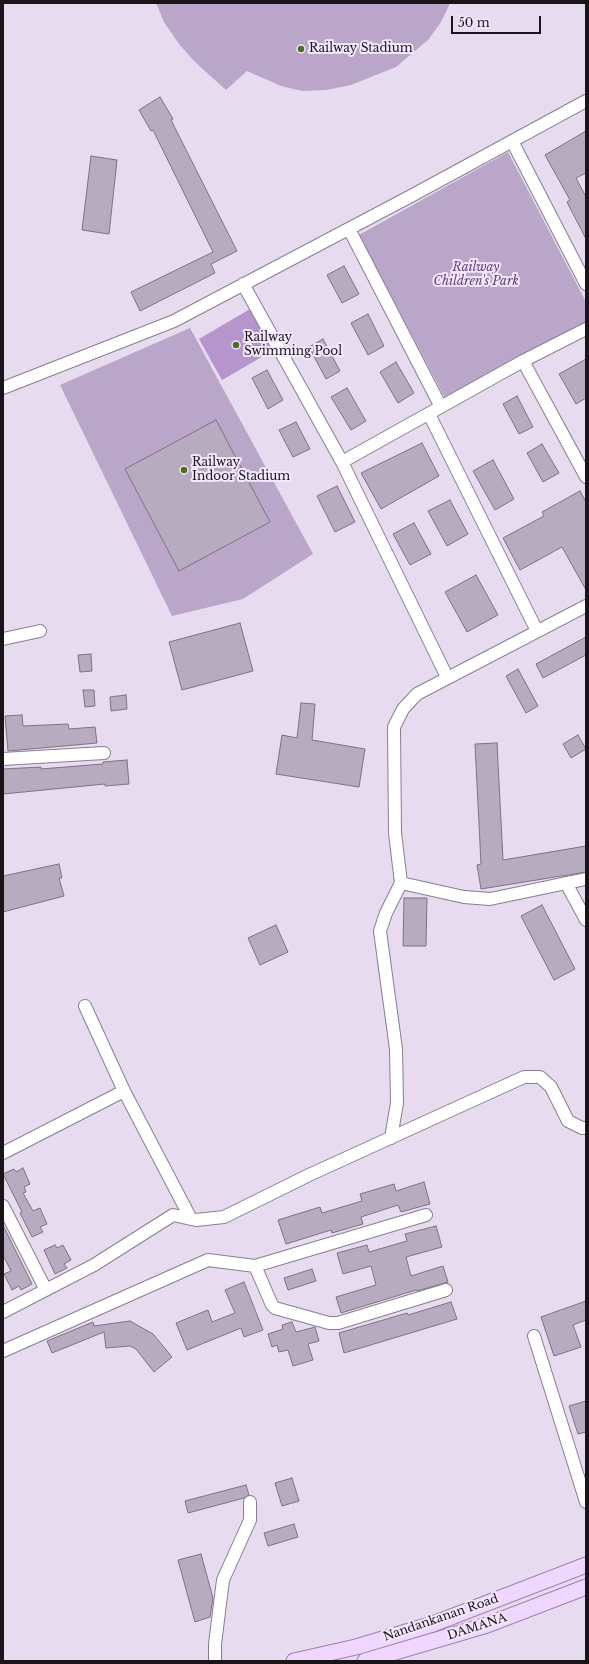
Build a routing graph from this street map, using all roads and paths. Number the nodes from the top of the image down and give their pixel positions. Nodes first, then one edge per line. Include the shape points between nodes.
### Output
1 (586, 101) edge
2 (512, 140) junction
3 (349, 229) junction
4 (243, 284) junction
5 (586, 284) edge
6 (586, 329) edge
7 (523, 361) junction
8 (3, 388) edge
9 (442, 407) junction
10 (429, 414) junction
11 (342, 462) junction
12 (586, 477) edge
13 (586, 606) edge
14 (40, 631) dead end
15 (537, 631) junction
16 (3, 639) edge
17 (447, 677) junction
18 (104, 753) dead end
19 (3, 759) edge
20 (586, 879) edge
21 (401, 883) junction
22 (566, 883) junction
23 (586, 920) edge
24 (85, 1006) dead end
25 (124, 1091) junction
26 (586, 1128) edge
27 (391, 1138) junction
28 (3, 1153) edge
29 (3, 1206) edge
30 (426, 1215) dead end
31 (191, 1219) junction
32 (255, 1266) junction
33 (46, 1290) junction
34 (446, 1290) dead end
35 (3, 1312) edge
36 (534, 1336) dead end
37 (3, 1350) edge
38 (250, 1502) dead end
39 (586, 1502) edge
40 (586, 1565) edge
41 (548, 1579) junction
42 (586, 1587) edge
43 (555, 1598) junction
44 (215, 1661) edge
45 (294, 1661) edge
46 (365, 1661) edge

1 - 2 street
2 - 3 street
2 - 5 street
3 - 4 street
3 - 9 street
4 - 8 street via 174,320
4 - 11 street
6 - 7 street
7 - 9 street
7 - 12 street
9 - 10 street
10 - 11 street
10 - 15 street
11 - 17 street
13 - 15 street
14 - 16 street
15 - 17 street
17 - 21 street via 417,694 403,709 394,727 395,833
18 - 19 street
20 - 22 street
21 - 22 street via 464,897 490,899
21 - 27 street via 380,931 396,1049 397,1103
22 - 23 street
24 - 25 street
25 - 28 street
25 - 31 street
26 - 27 street via 568,1120 551,1087 540,1077 524,1077
27 - 31 street via 224,1217
29 - 33 street
30 - 32 street
31 - 33 street via 173,1215 94,1265
32 - 34 street via 275,1308 329,1322 338,1323
32 - 37 street via 208,1260
33 - 35 street
36 - 39 street
38 - 44 street via 250,1520 223,1580
40 - 41 main road, Nandankanan Road
41 - 43 main road
41 - 45 main road, Nandankanan Road via 433,1624 356,1647
42 - 43 main road, DAMANA
43 - 46 main road, DAMANA via 487,1625

